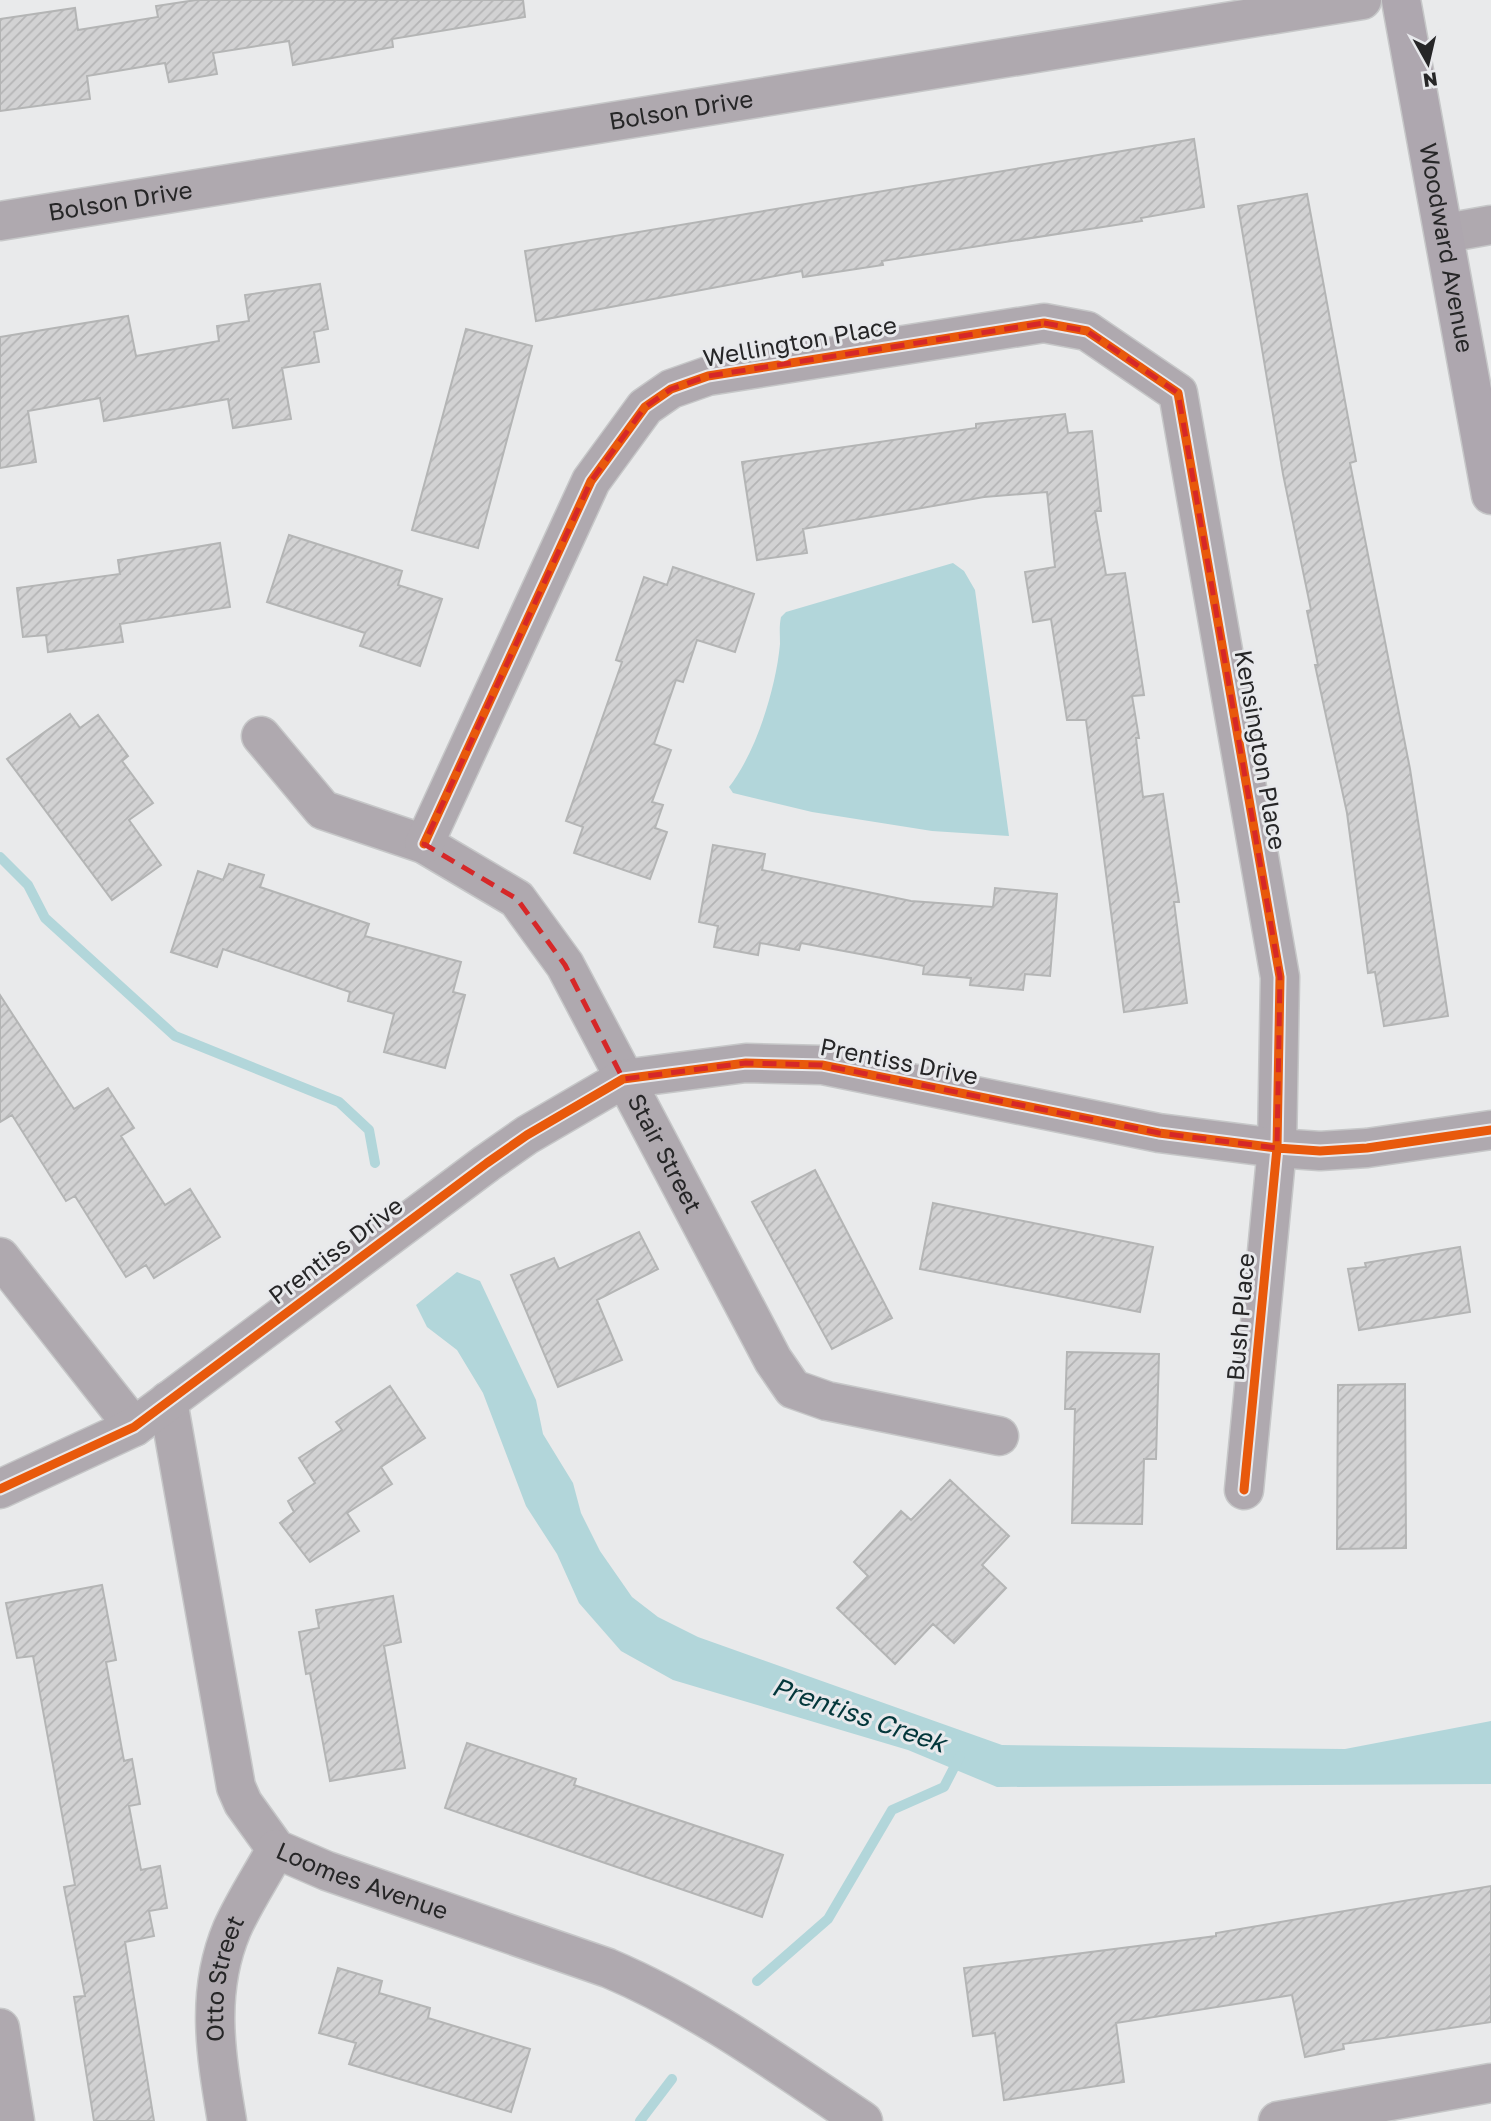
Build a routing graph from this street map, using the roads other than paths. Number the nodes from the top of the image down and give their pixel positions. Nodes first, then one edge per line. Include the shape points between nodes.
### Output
1 (1362, 0) edge
2 (1401, 0) edge
3 (0, 221) edge
4 (1491, 225) edge
5 (1446, 233) junction
6 (1150, 374) joint
7 (1491, 495) edge
8 (261, 736) dead end
9 (424, 844) junction
10 (623, 1079) junction
11 (1491, 1129) edge
12 (1277, 1148) junction
13 (0, 1257) edge
14 (168, 1401) junction
15 (134, 1427) junction
16 (999, 1436) dead end
17 (0, 1489) edge
18 (1244, 1490) dead end
19 (276, 1849) junction
20 (0, 2028) edge
21 (1491, 2083) edge
22 (15, 2121) edge
23 (227, 2121) edge
24 (863, 2121) edge
25 (1278, 2121) edge

1 - 3 street, Bolson Drive
2 - 5 main road, Woodward Avenue
4 - 5 street
5 - 7 main road, Woodward Avenue
6 - 9 street, Wellington Place via 1087,331 1044,323 708,376 671,389 645,407 591,481
6 - 12 street, Kensington Place via 1178,394 1280,977
8 - 9 street, Stair Street via 323,810
9 - 10 street, Stair Street via 517,899 565,965
10 - 12 street, Prentiss Drive via 746,1063 822,1065 1159,1133
10 - 14 street, Prentiss Drive via 486,1163
10 - 16 street, Stair Street via 793,1389 827,1401
11 - 12 street, Prentiss Drive via 1367,1148
12 - 18 street, Bush Place
13 - 15 street
14 - 15 street, Prentiss Drive
14 - 19 street, Loomes Avenue via 236,1787
15 - 17 street, Prentiss Drive
19 - 23 street, Otto Street via 232,1928 215,1991 213,2028
19 - 24 street, Loomes Avenue via 646,1984 710,2019
20 - 22 street
21 - 25 street

